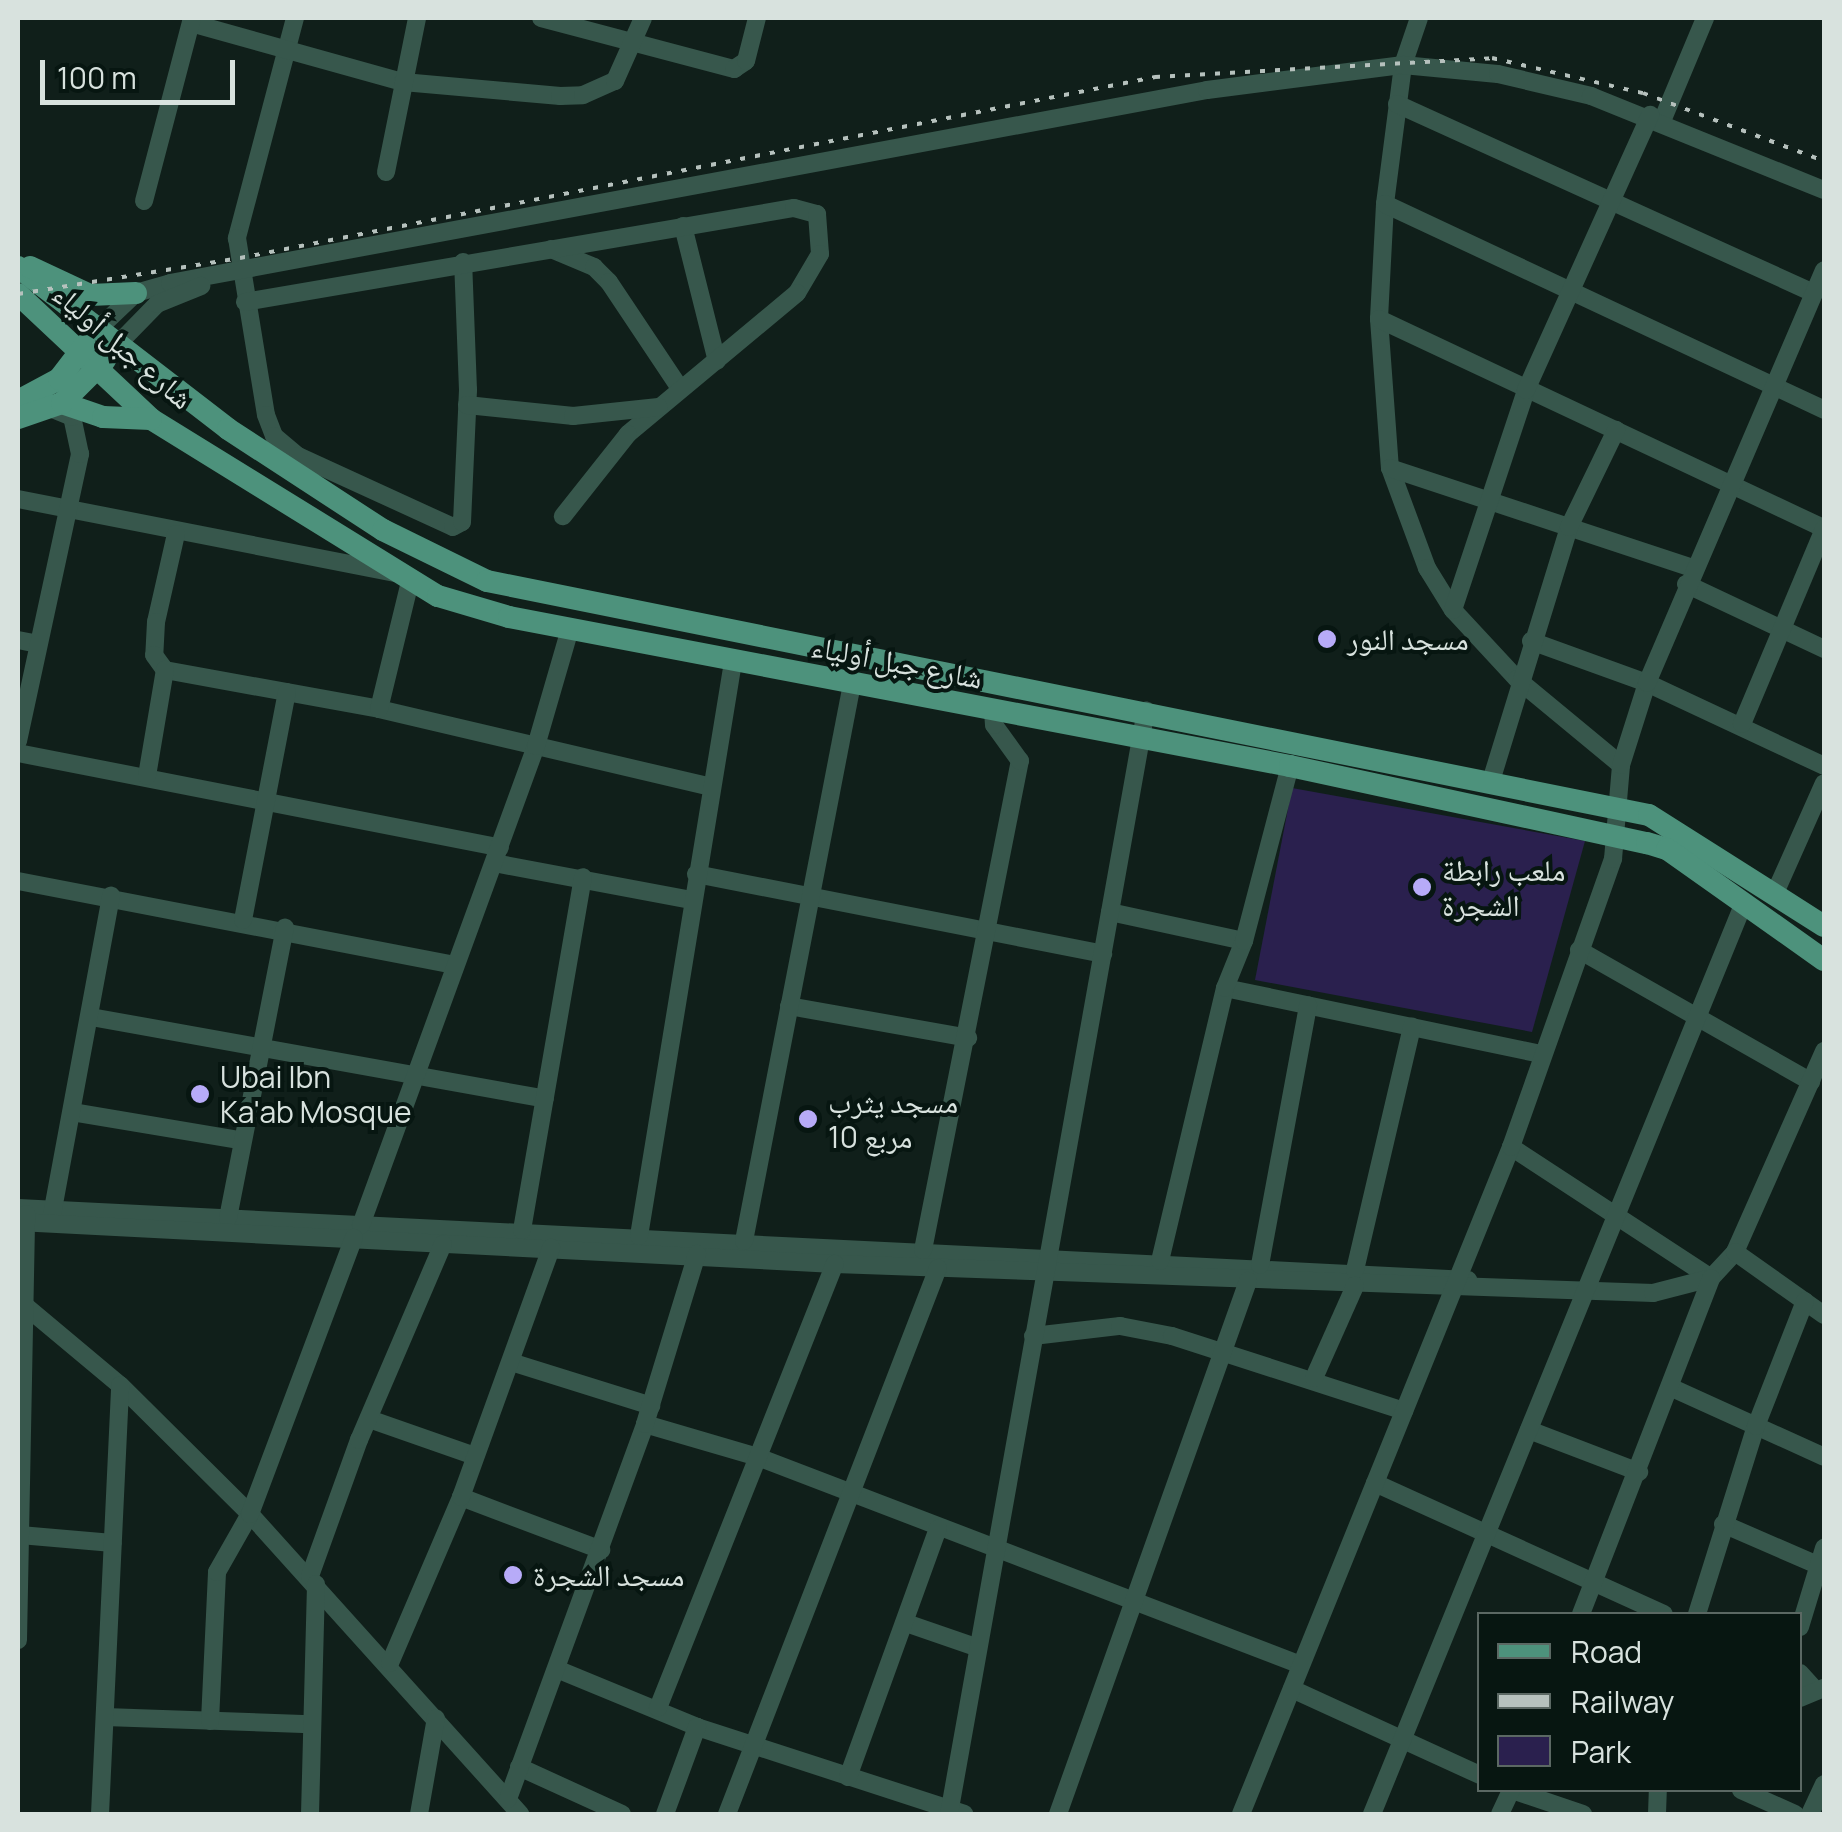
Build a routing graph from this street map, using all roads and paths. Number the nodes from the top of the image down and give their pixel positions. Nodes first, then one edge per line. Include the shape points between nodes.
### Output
1 (294, 18) edge
2 (417, 18) edge
3 (540, 18) edge
4 (643, 18) edge
5 (757, 18) edge
6 (1705, 18) edge
7 (1417, 19) edge
8 (191, 20) edge
9 (636, 42) junction
10 (285, 51) junction
11 (1403, 65) junction
12 (403, 82) junction
13 (1396, 104) junction
14 (1656, 118) junction
15 (386, 172) dead end
16 (1824, 190) edge
17 (1610, 200) junction
18 (144, 201) dead end
19 (1385, 204) junction
20 (684, 226) junction
21 (548, 248) junction
22 (463, 262) junction
23 (18, 263) edge
24 (238, 272) junction
25 (1820, 282) edge
26 (1567, 292) junction
27 (136, 293) junction
28 (18, 294) edge
29 (245, 302) junction
30 (1379, 320) junction
31 (49, 321) junction
32 (97, 330) junction
33 (116, 345) junction
34 (78, 354) junction
35 (717, 361) junction
36 (96, 371) junction
37 (1773, 386) junction
38 (679, 388) junction
39 (1526, 390) junction
40 (54, 400) junction
41 (18, 402) edge
42 (468, 405) junction
43 (659, 406) junction
44 (1824, 410) edge
45 (18, 418) edge
46 (152, 419) junction
47 (1616, 430) junction
48 (1390, 468) junction
49 (1730, 483) junction
50 (18, 499) edge
51 (1487, 499) junction
52 (70, 510) junction
53 (563, 516) dead end
54 (1570, 526) junction
55 (1824, 529) edge
56 (176, 534) junction
57 (1690, 576) junction
58 (406, 578) junction
59 (1453, 610) junction
60 (570, 629) junction
61 (1782, 630) junction
62 (18, 640) edge
63 (1531, 641) junction
64 (38, 644) junction
65 (1824, 649) edge
66 (733, 662) junction
67 (165, 670) junction
68 (1517, 679) junction
69 (1647, 683) junction
70 (852, 684) junction
71 (286, 692) junction
72 (379, 709) junction
73 (1146, 710) junction
74 (994, 711) junction
75 (1742, 724) junction
76 (1139, 740) junction
77 (18, 741) edge
78 (536, 746) junction
79 (18, 754) edge
80 (1621, 765) junction
81 (1290, 766) junction
82 (1824, 766) edge
83 (148, 776) junction
84 (1491, 780) junction
85 (1824, 783) edge
86 (711, 787) junction
87 (269, 801) junction
88 (1615, 807) junction
89 (1617, 836) junction
90 (497, 855) junction
91 (696, 874) junction
92 (583, 877) junction
93 (18, 882) edge
94 (1775, 892) junction
95 (111, 896) junction
96 (810, 899) junction
97 (691, 900) junction
98 (1742, 905) junction
99 (1110, 912) junction
100 (243, 920) junction
101 (1824, 926) edge
102 (285, 928) junction
103 (989, 932) junction
104 (1244, 941) junction
105 (1579, 950) junction
106 (1102, 954) junction
107 (1824, 960) edge
108 (454, 965) junction
109 (1225, 988) junction
110 (1308, 1004) junction
111 (789, 1006) junction
112 (1699, 1017) junction
113 (91, 1018) junction
114 (1412, 1027) junction
115 (968, 1038) junction
116 (258, 1045) junction
117 (1824, 1051) edge
118 (1542, 1054) junction
119 (412, 1080) junction
120 (1811, 1082) junction
121 (545, 1099) junction
122 (72, 1112) junction
123 (240, 1140) junction
124 (1511, 1147) junction
125 (1616, 1214) junction
126 (22, 1215) edge
127 (51, 1216) junction
128 (228, 1218) junction
129 (522, 1230) junction
130 (358, 1232) junction
131 (639, 1236) junction
132 (744, 1241) junction
133 (443, 1244) junction
134 (550, 1248) junction
135 (922, 1250) junction
136 (1735, 1252) junction
137 (697, 1254) junction
138 (1160, 1261) junction
139 (835, 1264) junction
140 (1045, 1264) junction
141 (1260, 1266) junction
142 (938, 1268) junction
143 (1355, 1278) junction
144 (1711, 1278) junction
145 (1248, 1281) junction
146 (1459, 1285) junction
147 (1586, 1290) junction
148 (24, 1304) junction
149 (1818, 1306) edge
150 (1033, 1336) junction
151 (20, 1338) edge
152 (1225, 1349) junction
153 (510, 1362) junction
154 (1314, 1378) junction
155 (120, 1385) junction
156 (1670, 1387) junction
157 (1404, 1411) junction
158 (648, 1415) junction
159 (372, 1420) junction
160 (1756, 1426) junction
161 (1529, 1430) junction
162 (476, 1456) junction
163 (758, 1457) junction
164 (1824, 1457) edge
165 (1639, 1472) junction
166 (1375, 1482) junction
167 (851, 1494) junction
168 (460, 1498) junction
169 (250, 1514) junction
170 (1723, 1524) junction
171 (1487, 1528) junction
172 (938, 1529) junction
173 (20, 1535) junction
174 (113, 1543) junction
175 (601, 1550) junction
176 (996, 1550) junction
177 (1823, 1561) edge
178 (313, 1580) junction
179 (1594, 1581) junction
180 (1136, 1599) junction
181 (1582, 1612) edge
182 (1660, 1612) edge
183 (1698, 1612) edge
184 (1802, 1621) edge
185 (906, 1623) junction
186 (18, 1640) edge
187 (978, 1648) junction
188 (390, 1663) junction
189 (1301, 1665) junction
190 (559, 1670) junction
191 (1292, 1690) junction
192 (658, 1708) junction
193 (105, 1717) junction
194 (436, 1718) junction
195 (210, 1721) junction
196 (310, 1724) junction
197 (697, 1727) junction
198 (1403, 1740) junction
199 (750, 1746) junction
200 (519, 1768) junction
201 (1477, 1774) edge
202 (848, 1777) junction
203 (1824, 1784) edge
204 (1517, 1792) edge
205 (1745, 1792) edge
206 (508, 1799) junction
207 (954, 1813) edge
208 (100, 1814) edge
209 (310, 1814) edge
210 (420, 1814) edge
211 (520, 1814) edge
212 (622, 1814) edge
213 (665, 1814) edge
214 (727, 1814) edge
215 (1058, 1814) edge
216 (1241, 1814) edge
217 (1372, 1814) edge
218 (1584, 1814) edge
219 (1795, 1814) edge
220 (1810, 1814) edge

1 - 10 street
2 - 12 street
3 - 9 street
4 - 9 street
5 - 9 street via 741,68
6 - 14 street
7 - 11 street
8 - 10 street
8 - 18 street
9 - 12 street via 615,80 583,96
10 - 12 street
10 - 24 street via 240,223
11 - 13 street
11 - 14 street via 1498,74
11 - 24 street via 1207,90
12 - 15 street
13 - 17 street
13 - 19 street
14 - 16 street
14 - 17 street
17 - 25 street
17 - 26 street
19 - 26 street
19 - 30 street
20 - 21 street
20 - 35 street
20 - 35 street via 794,208 816,214 822,225 820,254 797,293
21 - 22 street
21 - 38 street via 594,267 610,282
22 - 29 street
22 - 42 street
23 - 27 main road via 90,294
23 - 32 main road, شارع جبل أولياء
24 - 27 street
24 - 29 street
24 - 33 street via 157,304
25 - 37 street
26 - 37 street
26 - 39 street
27 - 32 street
28 - 31 main road, شارع جبل أولياء
29 - 42 street via 274,436 298,456 454,527 462,522
30 - 39 street
30 - 48 street
31 - 34 main road, شارع جبل أولياء
31 - 40 main road via 57,359
32 - 33 main road, شارع جبل أولياء
32 - 34 main road
33 - 36 main road
33 - 73 main road, شارع جبل أولياء via 383,530 487,581
34 - 36 main road, شارع جبل أولياء
34 - 40 main road
35 - 38 street
36 - 40 main road
36 - 46 main road, شارع جبل أولياء
37 - 44 street
37 - 49 street
38 - 43 street
39 - 47 street
39 - 51 street
40 - 41 main road
40 - 45 main road
40 - 46 main road via 102,418
40 - 52 street via 79,428
42 - 43 street via 574,416
43 - 53 street via 607,457
46 - 58 main road, شارع جبل أولياء
47 - 49 street
47 - 54 street
48 - 51 street
48 - 59 street via 1427,568
49 - 55 street
49 - 57 street
50 - 52 street
51 - 54 street
51 - 59 street
52 - 56 street
52 - 64 street
54 - 57 street
54 - 63 street
55 - 61 street
56 - 58 street
56 - 67 street via 156,622 154,655
57 - 61 street
57 - 69 street
58 - 60 main road, شارع جبل أولياء via 465,606
58 - 72 street
59 - 68 street
60 - 66 main road, شارع جبل أولياء
60 - 78 street
61 - 65 street
61 - 75 street
62 - 64 street
63 - 68 street
63 - 69 street
64 - 77 street
66 - 70 main road, شارع جبل أولياء
66 - 86 street
67 - 71 street
67 - 83 street
68 - 80 street
68 - 84 street
69 - 75 street
69 - 80 street
70 - 74 main road, شارع جبل أولياء
70 - 96 street
71 - 72 street
71 - 87 street
72 - 78 street
73 - 76 street
73 - 84 main road, شارع جبل أولياء
74 - 76 main road, شارع جبل أولياء
74 - 103 street via 994,725 1020,761
75 - 82 street
76 - 81 main road, شارع جبل أولياء
76 - 99 street
78 - 86 street
78 - 90 street
79 - 83 street
80 - 88 street
81 - 89 main road, شارع جبل أولياء
81 - 104 street
83 - 87 street
84 - 88 main road, شارع جبل أولياء
85 - 94 street
86 - 91 street
87 - 90 street
87 - 100 street
88 - 89 street
88 - 94 main road, شارع جبل أولياء via 1657,818
89 - 98 main road, شارع جبل أولياء via 1667,849
89 - 105 street
90 - 92 street
90 - 108 street
91 - 96 street
91 - 97 street
92 - 97 street
92 - 121 street
93 - 95 street
94 - 101 main road, شارع جبل أولياء
95 - 100 street
95 - 113 street
96 - 103 street
96 - 111 street
97 - 131 street
98 - 107 main road, شارع جبل أولياء
98 - 112 street
99 - 104 street
99 - 106 street
100 - 102 street
102 - 108 street
102 - 116 street
103 - 106 street
103 - 115 street
104 - 109 street
105 - 112 street
105 - 118 street
106 - 140 street
108 - 119 street
109 - 110 street
109 - 138 street
110 - 114 street
110 - 141 street
111 - 115 street
111 - 132 street
112 - 120 street
112 - 125 street
113 - 116 street
113 - 122 street
114 - 118 street
114 - 143 street
115 - 135 street
116 - 119 street
116 - 123 street
117 - 120 street
118 - 124 street
119 - 121 street
119 - 130 street
120 - 136 street
121 - 129 street
122 - 123 street
122 - 127 street
123 - 128 street
124 - 125 street
124 - 146 street
125 - 144 street
125 - 147 street
126 - 127 street
126 - 148 street
127 - 128 street
127 - 130 street
128 - 130 street
129 - 130 street
129 - 131 street
130 - 133 street
130 - 169 street
131 - 132 street
132 - 135 street
133 - 134 street
133 - 159 street
134 - 137 street
134 - 153 street
135 - 140 street
136 - 144 street
136 - 149 street
137 - 139 street
137 - 158 street
138 - 140 street
138 - 141 street
139 - 142 street
139 - 163 street
140 - 142 street
140 - 145 street
140 - 150 street
141 - 143 street
142 - 167 street
143 - 145 street
143 - 146 street
143 - 154 street
144 - 147 street via 1653,1292
144 - 156 street
145 - 152 street
146 - 147 street
146 - 157 street
147 - 161 street
148 - 151 street
148 - 155 street
149 - 160 street
150 - 152 street via 1120,1326
150 - 176 street
151 - 173 street
152 - 154 street
152 - 180 street
153 - 158 street
153 - 162 street
154 - 157 street
155 - 169 street
155 - 174 street
156 - 160 street
156 - 165 street
157 - 166 street
158 - 163 street
158 - 175 street
159 - 162 street
159 - 178 street
160 - 164 street
160 - 170 street
161 - 165 street
161 - 171 street
162 - 168 street
163 - 167 street
163 - 192 street
165 - 179 street
166 - 171 street
166 - 189 street
167 - 172 street
167 - 199 street
168 - 175 street
168 - 188 street
169 - 178 street
169 - 195 street via 213,1590
170 - 177 street
170 - 183 street
171 - 179 street
171 - 198 street
172 - 176 street
172 - 185 street
173 - 174 street
173 - 186 street
174 - 193 street
175 - 190 street
176 - 180 street
176 - 187 street
177 - 184 street
178 - 188 street
178 - 196 street
179 - 181 street
179 - 182 street
180 - 189 street
180 - 215 street
185 - 187 street
185 - 202 street
187 - 207 street
188 - 194 street
189 - 191 street
190 - 192 street
190 - 200 street
191 - 198 street
191 - 216 street
192 - 197 street
193 - 195 street
193 - 208 street
194 - 206 street
194 - 210 street
195 - 196 street
196 - 209 street
197 - 199 street
197 - 213 street
198 - 201 street
198 - 217 street
199 - 202 street
199 - 214 street
200 - 206 street
200 - 212 street
202 - 207 street
203 - 220 street
204 - 218 street
205 - 219 street
206 - 211 street

